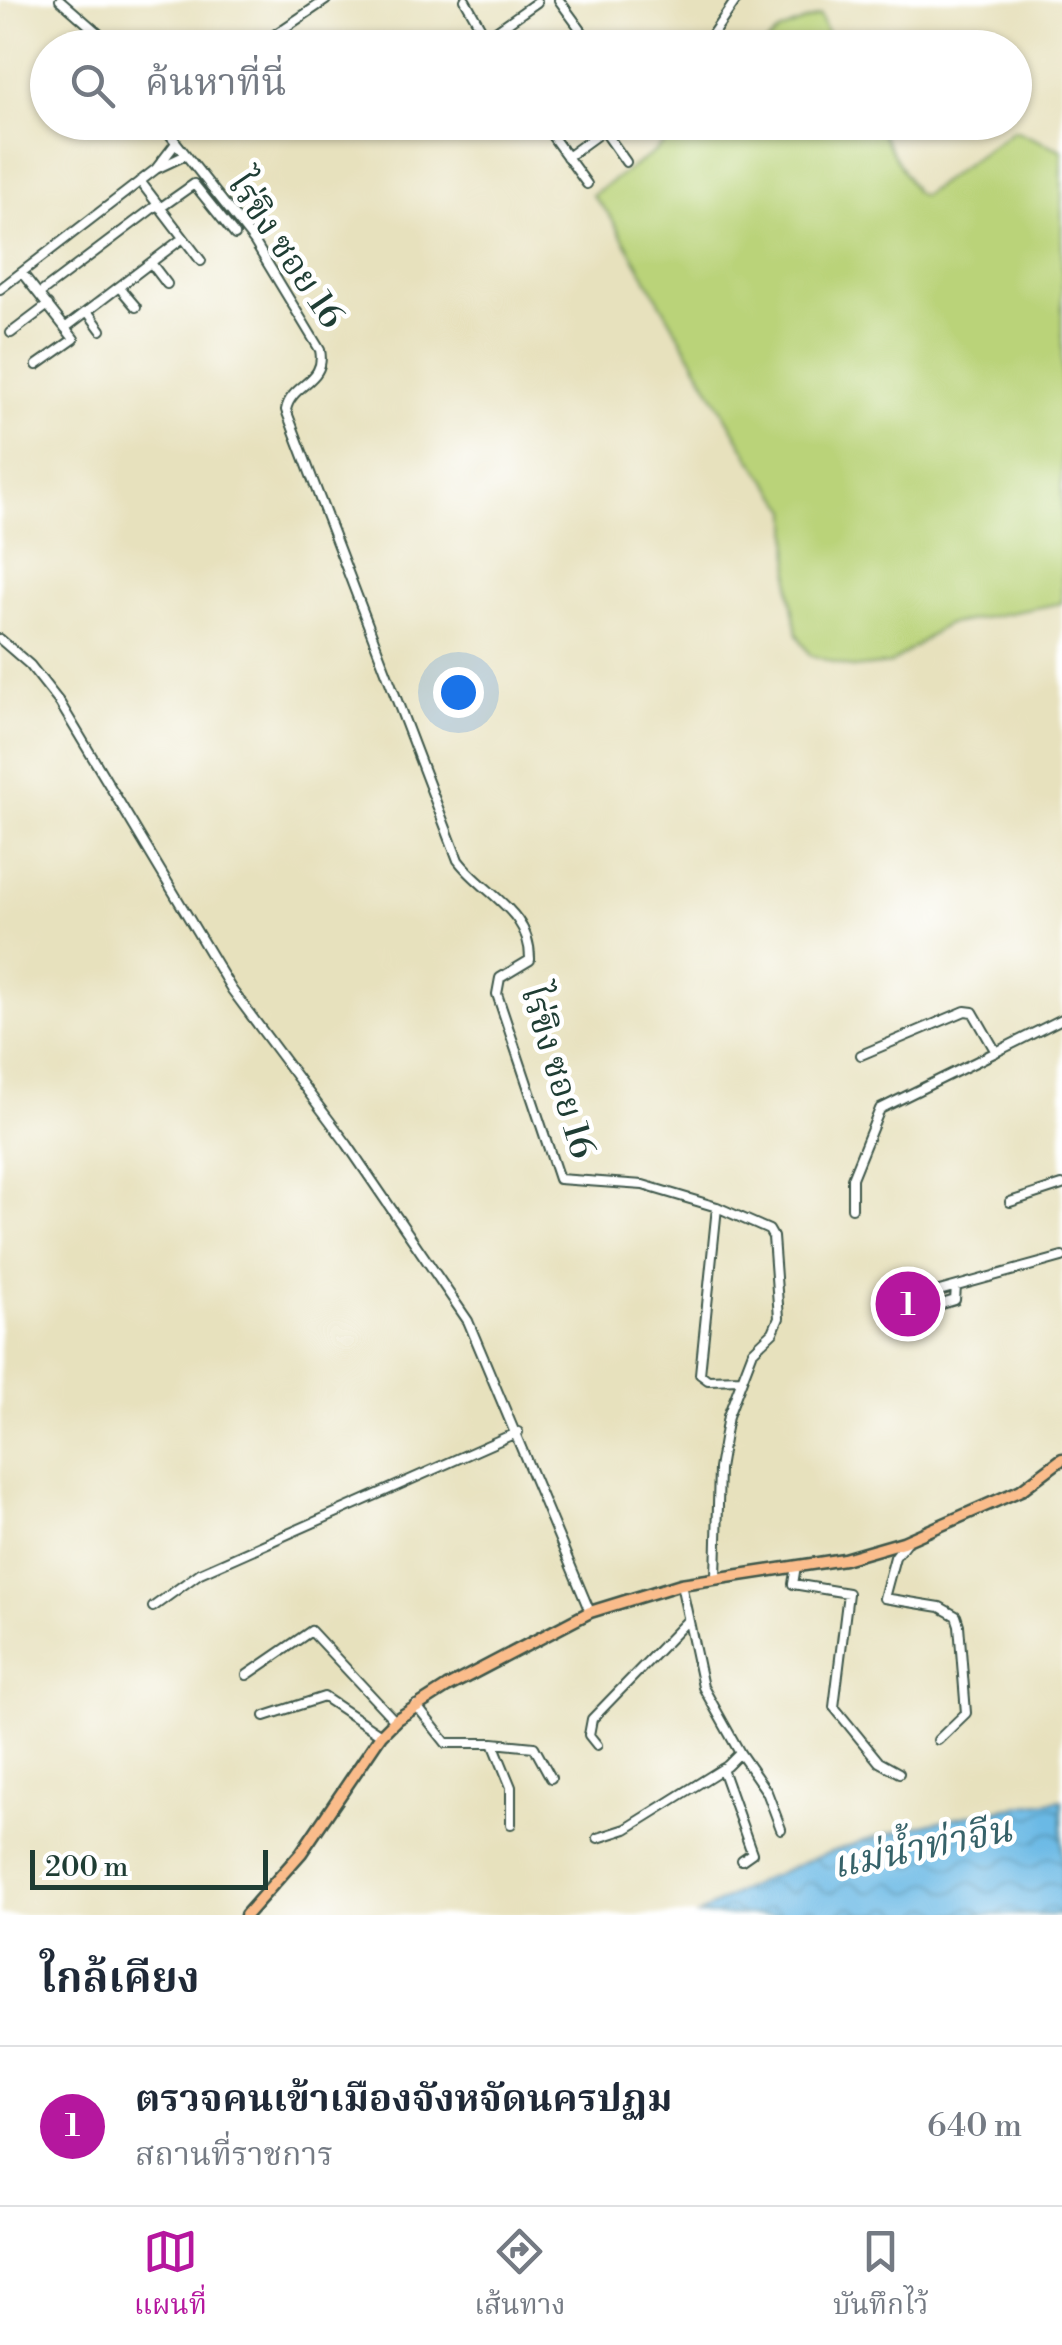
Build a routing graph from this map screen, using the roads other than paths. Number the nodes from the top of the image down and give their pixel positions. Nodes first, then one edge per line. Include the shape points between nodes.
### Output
1 (60, 0) edge
2 (326, 0) edge
3 (464, 0) edge
4 (560, 0) edge
5 (736, 0) edge
6 (537, 2) edge
7 (98, 30) edge
8 (282, 30) edge
9 (481, 30) edge
10 (497, 30) edge
11 (581, 30) edge
12 (715, 30) edge
13 (173, 140) edge
14 (555, 140) edge
15 (591, 140) edge
16 (610, 140) edge
17 (176, 144) junction
18 (186, 155) junction
19 (567, 156) junction
20 (626, 162) dead end
21 (156, 169) junction
22 (140, 181) junction
23 (587, 184) dead end
24 (159, 206) junction
25 (235, 236) dead end
26 (183, 238) junction
27 (201, 261) dead end
28 (151, 263) junction
29 (22, 272) junction
30 (168, 284) dead end
31 (120, 286) junction
32 (0, 289) edge
33 (39, 294) junction
34 (48, 305) junction
35 (136, 307) dead end
36 (87, 312) junction
37 (65, 328) junction
38 (102, 330) dead end
39 (11, 333) dead end
40 (37, 365) dead end
41 (0, 640) edge
42 (1062, 1020) edge
43 (996, 1052) junction
44 (860, 1054) dead end
45 (1062, 1185) edge
46 (1010, 1202) dead end
47 (716, 1208) junction
48 (852, 1208) dead end
49 (1062, 1257) edge
50 (898, 1283) dead end
51 (956, 1286) junction
52 (903, 1301) junction
53 (741, 1379) junction
54 (518, 1432) junction
55 (1062, 1459) edge
56 (905, 1541) junction
57 (796, 1566) junction
58 (716, 1577) junction
59 (681, 1584) junction
60 (154, 1607) dead end
61 (590, 1612) junction
62 (688, 1620) junction
63 (247, 1675) dead end
64 (416, 1705) junction
65 (266, 1716) dead end
66 (394, 1720) junction
67 (378, 1739) junction
68 (938, 1740) dead end
69 (493, 1743) junction
70 (597, 1745) dead end
71 (740, 1753) junction
72 (722, 1769) junction
73 (899, 1773) dead end
74 (550, 1778) dead end
75 (510, 1824) dead end
76 (781, 1829) dead end
77 (598, 1838) dead end
78 (742, 1860) dead end
79 (246, 1915) edge

1 - 7 street
2 - 8 street
3 - 9 street
4 - 11 street
5 - 12 street
6 - 10 street
13 - 17 street, ไร่ขิง ซอย 16
14 - 19 street
15 - 19 street
16 - 20 street
17 - 18 street, ไร่ขิง ซอย 16
17 - 21 street
18 - 21 street
18 - 47 street, ไร่ขิง ซอย 16 via 254,241 320,350 317,376 286,410 458,860 512,912 526,937 530,960 500,978 497,994 559,1179 629,1182
19 - 23 street
21 - 22 street
22 - 24 street
22 - 29 street
24 - 25 street via 194,184
24 - 26 street
24 - 33 street
26 - 27 street
26 - 28 street
28 - 30 street
28 - 31 street
29 - 32 street
29 - 33 street
31 - 35 street
31 - 36 street
33 - 34 street
34 - 37 street
34 - 39 street
36 - 37 street
36 - 38 street
37 - 40 street via 74,339
41 - 54 street via 53,694 232,990 460,1308
42 - 43 street
43 - 44 street via 970,1010
43 - 48 street via 880,1109 852,1178
45 - 46 street
47 - 53 street via 700,1374
47 - 53 street, ไร่ขิง ซอย 16 via 773,1237 779,1318
49 - 51 street
50 - 52 street
51 - 52 street
51 - 52 street via 955,1300 909,1314
53 - 58 street, ไร่ขิง ซอย 16 via 719,1468
54 - 60 street via 200,1573
54 - 61 street
55 - 56 main road via 1021,1490
56 - 57 main road
56 - 68 street via 884,1598 940,1607 959,1625 966,1713
57 - 58 main road
57 - 73 street via 793,1584 848,1593 834,1706 880,1762
58 - 59 main road
59 - 61 main road
59 - 62 street
61 - 64 main road
62 - 70 street via 592,1720
62 - 71 street via 703,1686
63 - 66 street via 310,1631
64 - 66 main road
64 - 69 street via 446,1743
65 - 67 street via 324,1697
66 - 67 main road
67 - 79 main road via 301,1853
69 - 74 street via 534,1747
69 - 75 street via 511,1788
71 - 72 street
71 - 76 street via 767,1792
72 - 77 street via 626,1829
72 - 78 street via 752,1853

